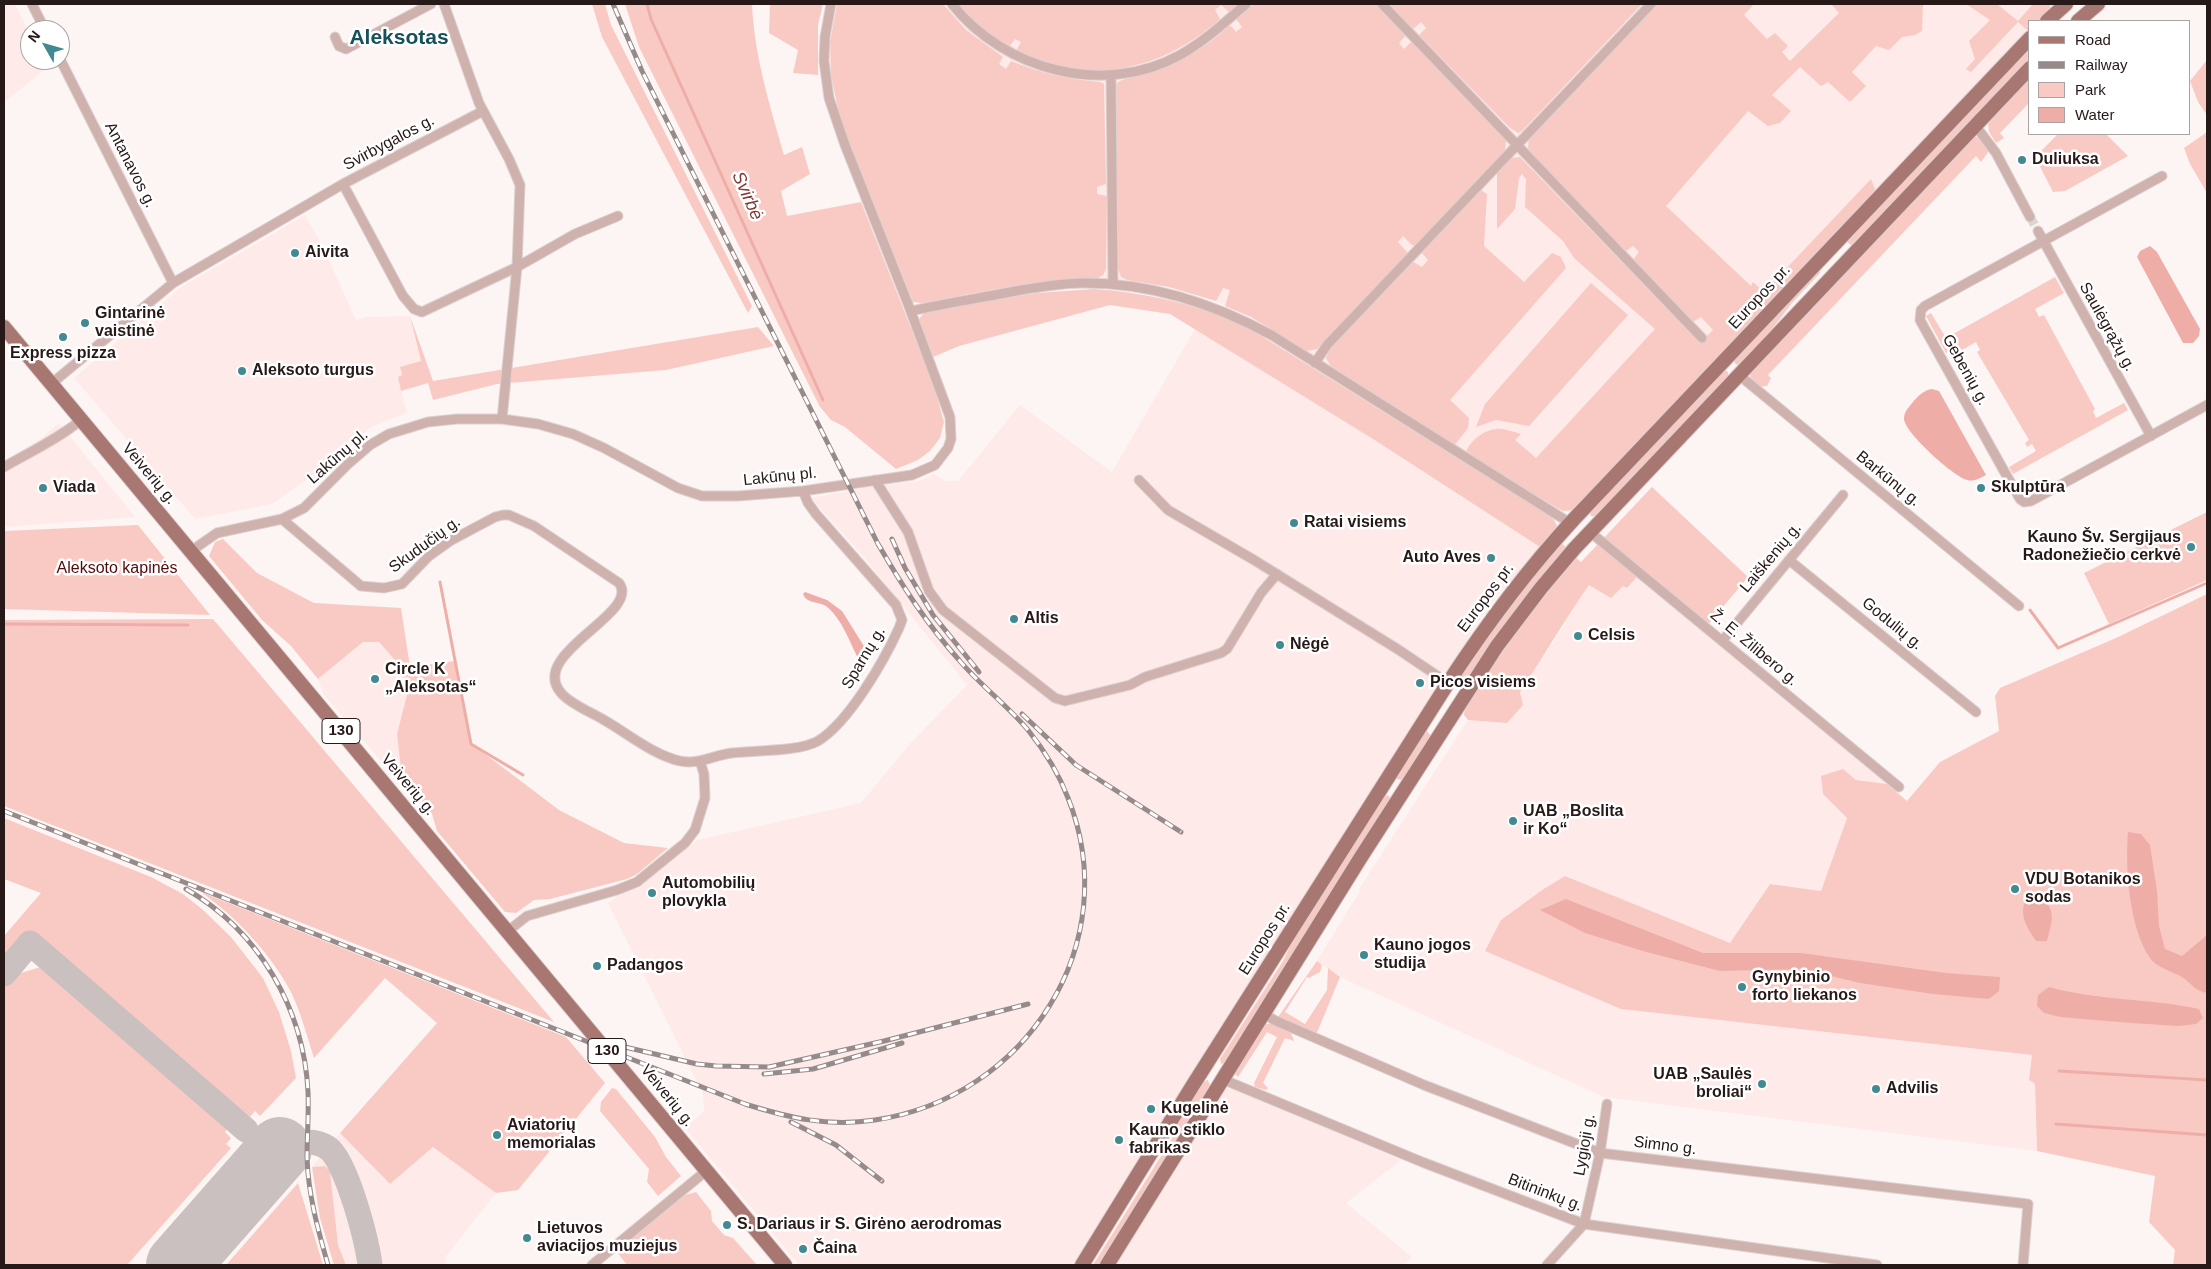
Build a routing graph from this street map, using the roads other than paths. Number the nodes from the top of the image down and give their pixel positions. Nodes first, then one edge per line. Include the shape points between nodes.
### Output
1 (32, 4) edge
2 (431, 4) edge
3 (444, 4) edge
4 (831, 4) edge
5 (952, 4) edge
6 (1246, 4) edge
7 (1382, 4) edge
8 (1651, 4) edge
9 (2066, 4) edge
10 (2098, 4) edge
11 (40, 20) edge
12 (2048, 20) edge
13 (2079, 20) edge
14 (335, 37) dead end
15 (2028, 40) edge
16 (66, 70) edge
17 (2028, 70) edge
18 (1111, 74) junction
19 (483, 112) junction
20 (1975, 125) junction
21 (1518, 144) junction
22 (2162, 176) dead end
23 (343, 184) junction
24 (618, 216) dead end
25 (2030, 217) tunnel mouth
26 (2038, 231) tunnel mouth
27 (2043, 242) junction
28 (1823, 256) junction
29 (517, 267) junction
30 (1830, 279) junction
31 (173, 283) junction
32 (1113, 284) junction
33 (911, 311) junction
34 (4, 327) edge
35 (1702, 338) dead end
36 (1723, 361) junction
37 (1315, 363) junction
38 (1739, 375) junction
39 (51, 384) junction
40 (2207, 405) edge
41 (502, 419) junction
42 (81, 420) junction
43 (2151, 436) junction
44 (4, 467) edge
45 (875, 480) junction
46 (1139, 480) dead end
47 (803, 490) junction
48 (1843, 495) dead end
49 (282, 519) junction
50 (1572, 521) junction
51 (1590, 532) junction
52 (191, 551) junction
53 (1789, 560) junction
54 (1277, 574) junction
55 (619, 583) joint
56 (2019, 606) dead end
57 (1722, 640) junction
58 (1448, 683) junction
59 (1466, 695) junction
60 (1976, 712) dead end
61 (700, 762) junction
62 (1386, 782) junction
63 (1899, 787) dead end
64 (1403, 793) junction
65 (508, 931) junction
66 (1263, 1013) junction
67 (1213, 1053) junction
68 (1222, 1079) junction
69 (1607, 1104) dead end
70 (1600, 1154) junction
71 (706, 1171) junction
72 (1584, 1224) junction
73 (592, 1265) edge
74 (785, 1265) edge
75 (1082, 1265) edge
76 (1106, 1265) edge
77 (1547, 1265) edge
78 (1876, 1265) edge
79 (2023, 1265) edge

1 - 11 street
2 - 14 street via 346,49 339,46
3 - 19 street
4 - 33 street, Lakūnų pl. via 824,61 829,98
5 - 18 street via 982,35 1019,58 1059,71
6 - 18 street via 1210,35 1180,55 1155,66
7 - 21 street
8 - 21 street
9 - 12 main road
10 - 13 main road
15 - 28 main road, Europos pr.
16 - 31 street, Antanavos g.
17 - 20 main road
18 - 32 street
19 - 23 street, Svirbygalos g.
19 - 29 street via 520,185
20 - 25 street via 1996,153
20 - 30 main road
21 - 35 street
21 - 37 street via 1327,345
22 - 27 street, Gebenių g.
23 - 29 street via 403,296 414,310 422,312
23 - 31 street, Svirbygalos g.
24 - 29 street via 575,234
26 - 27 street, Saulėgrąžų g.
27 - 43 street, Saulėgrąžų g.
27 - 43 street, Gebenių g. via 1925,306 1920,320 2024,502
28 - 30 main road via 1832,270
28 - 36 main road, Europos pr.
29 - 41 street
30 - 38 main road
31 - 39 street, Svirbygalos g.
32 - 33 street via 1038,287
32 - 37 street via 1162,291 1224,311
33 - 45 street, Lakūnų pl. via 946,405 951,439 935,465 912,475
34 - 39 main road, Veiverių g. / 130
36 - 38 main road
36 - 50 main road, Europos pr.
37 - 50 street
38 - 51 main road
38 - 56 street, Barkūnų g.
39 - 42 main road, Veiverių g. / 130
40 - 43 street, Gebenių g.
41 - 47 street, Lakūnų pl. via 538,424 573,434 678,488 702,496
41 - 49 street, Lakūnų pl. via 428,422 389,434 348,464 304,508
42 - 44 street via 60,436
42 - 52 main road, Veiverių g. / 130
45 - 47 street, Lakūnų pl.
45 - 54 street via 908,532 929,591 943,610 1055,698 1065,701 1130,685 1221,653 1227,649 1261,593
46 - 54 street via 1168,510
47 - 61 street, Sparnų g. via 816,514 896,605 902,620 899,628 861,693 838,724 820,740 808,746 731,753
48 - 53 street, Laiškenių g.
49 - 52 street, Lakūnų pl. via 218,533
49 - 55 street, Skudučių g. via 361,586 384,588 402,584 429,556 450,541 503,515 534,526
50 - 51 main road
50 - 58 main road, Europos pr. via 1495,613
51 - 57 street, Ž. E. Žilibero g.
51 - 59 main road via 1518,617
52 - 65 main road, Veiverių g. / 130
53 - 57 street, Laiškenių g.
53 - 60 street, Godulių g.
54 - 58 street
55 - 61 street, Sparnų g. via 623,588 621,599 566,654 555,673 557,686 570,700 648,746 678,760
57 - 63 street, Ž. E. Žilibero g.
58 - 59 main road
58 - 62 main road, Europos pr.
59 - 64 main road
61 - 65 street via 705,798 694,830 685,843 637,882 527,916
62 - 64 main road
62 - 67 main road, Europos pr.
64 - 66 main road
65 - 71 main road, Veiverių g. / 130
66 - 68 main road
66 - 70 street, Simno g. via 1371,1063
67 - 68 main road via 1214,1072
67 - 75 main road, Europos pr.
68 - 72 street, Bitininkų g. via 1422,1162
68 - 76 main road
69 - 70 street, Lygioji g.
70 - 72 street, Lygioji g.
70 - 79 street, Simno g. via 2028,1204
71 - 73 street
71 - 74 main road, Veiverių g. / 130
72 - 77 street, Lygioji g.
72 - 78 street, Bitininkų g.

